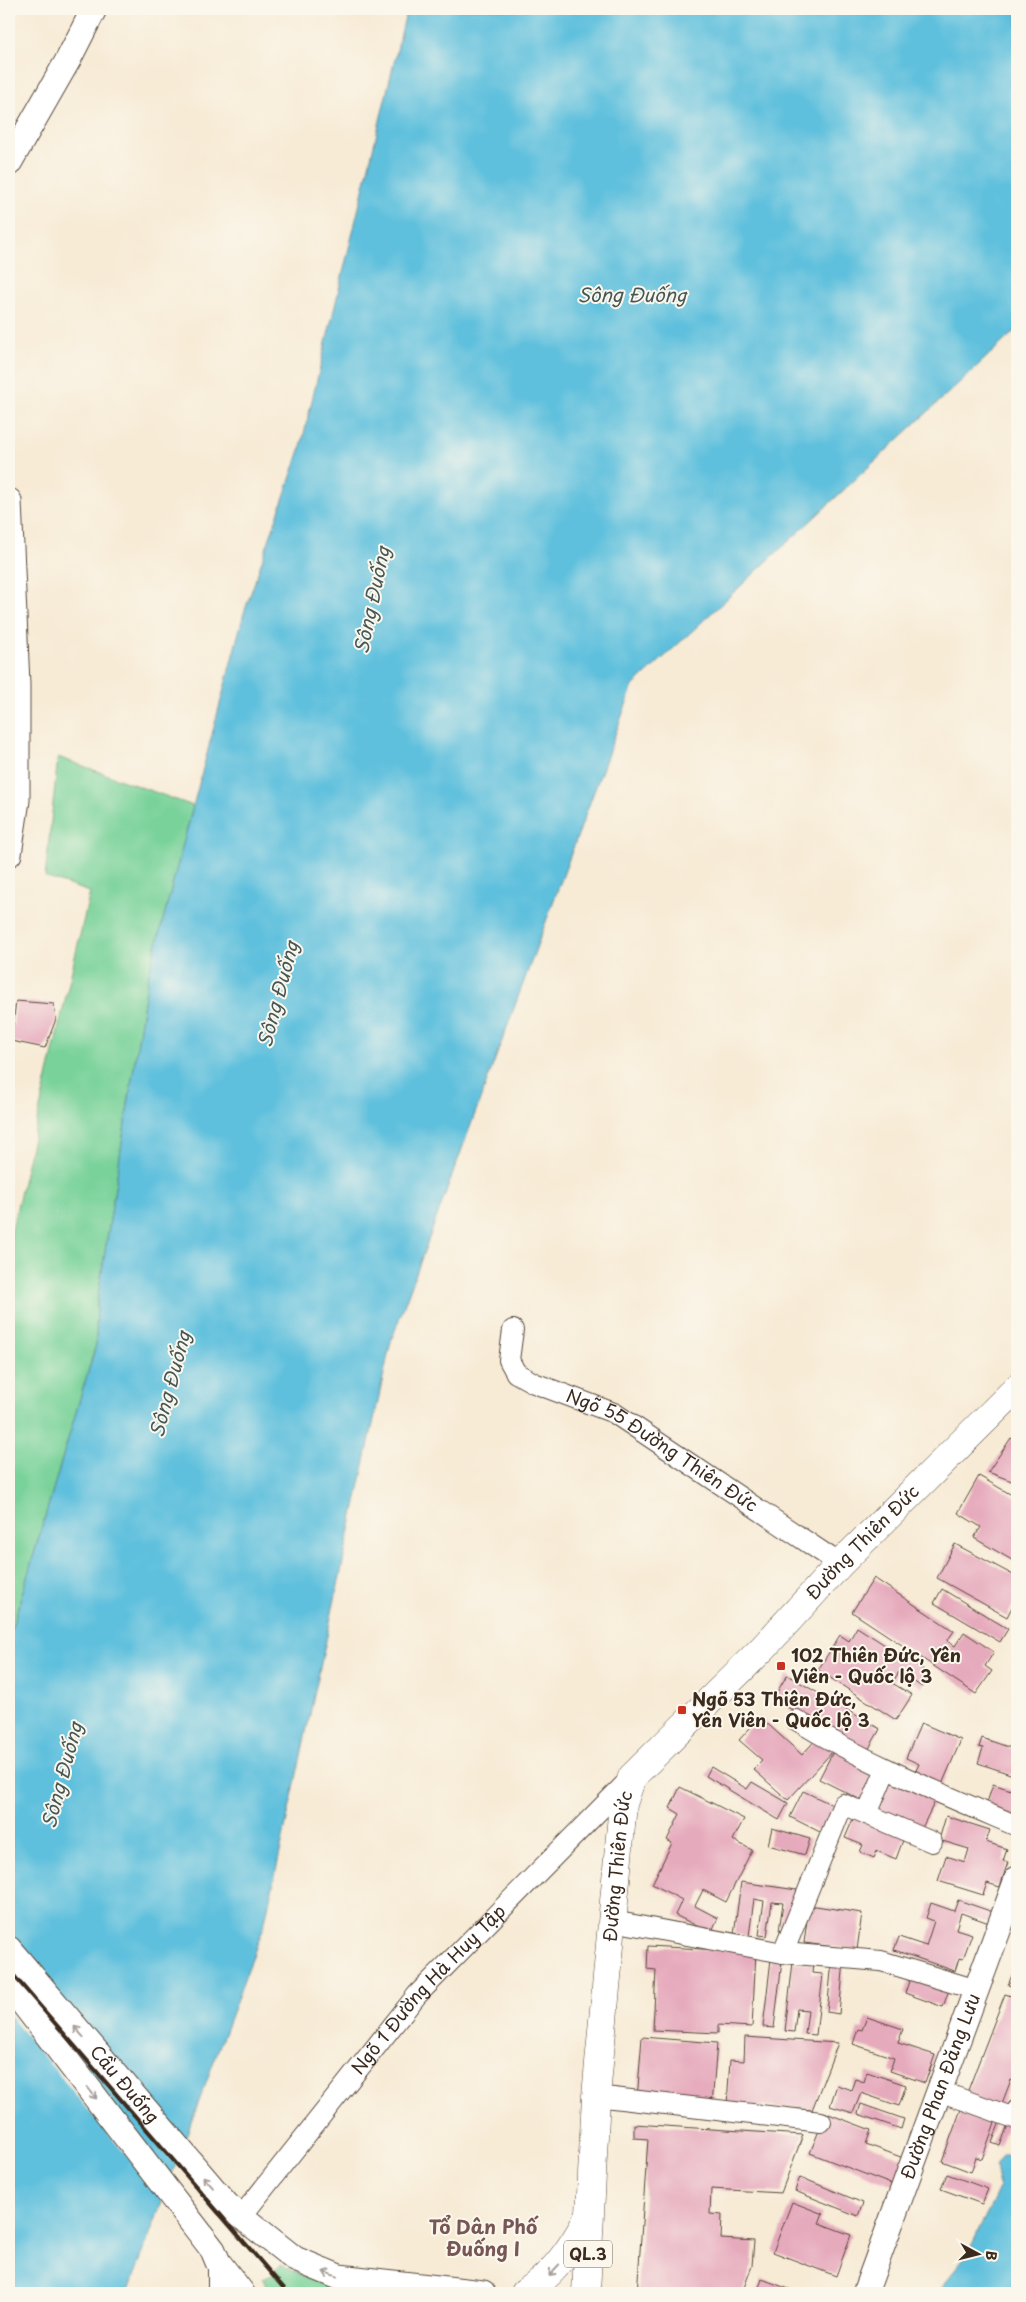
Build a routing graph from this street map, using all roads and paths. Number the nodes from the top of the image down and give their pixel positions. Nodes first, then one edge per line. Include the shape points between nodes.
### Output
1 (94, 9) edge
2 (9, 163) edge
3 (9, 500) edge
4 (9, 615) edge
5 (17, 646) junction
6 (17, 684) junction
7 (9, 719) edge
8 (9, 854) edge
9 (513, 1330) dead end
10 (1017, 1388) edge
11 (840, 1564) junction
12 (796, 1720) dead end
13 (886, 1769) junction
14 (632, 1777) junction
15 (867, 1814) junction
16 (1017, 1826) edge
17 (932, 1842) dead end
18 (1017, 1879) edge
19 (612, 1921) junction
20 (9, 1949) edge
21 (783, 1953) junction
22 (9, 1985) edge
23 (977, 1990) junction
24 (939, 2091) junction
25 (596, 2096) junction
26 (1017, 2110) edge
27 (821, 2122) dead end
28 (590, 2215) junction
29 (241, 2217) junction
30 (216, 2256) junction
31 (218, 2293) edge
32 (242, 2293) edge
33 (483, 2293) edge
34 (525, 2293) edge
35 (586, 2293) edge
36 (865, 2293) edge

1 - 2 main road
3 - 5 main road
4 - 5 main road
5 - 6 main road
6 - 7 main road
6 - 8 main road via 16,800
9 - 11 street, Ngõ 55 Đường Thiên Đức via 510,1360 516,1373 614,1413
10 - 11 highway, Đường Thiên Đức / QL.3
11 - 14 highway, Đường Thiên Đức / QL.3 via 763,1648
12 - 13 street
13 - 15 street
13 - 16 street
14 - 19 highway, Đường Thiên Đức / QL.3 via 623,1804
14 - 29 street, Ngõ 1 Đường Hà Huy Tập via 417,1995
15 - 17 street
15 - 21 street via 843,1804
18 - 23 main road, Đường Phan Đăng Lưu
19 - 21 street
19 - 25 highway, Đường Thiên Đức / QL.3
29 -> 20 main road, Cầu Đuống
21 - 23 street via 881,1961
22 -> 30 main road, Cầu Đuống
23 - 24 main road, Đường Phan Đăng Lưu
24 - 26 street via 1014,2118
24 - 36 main road, Đường Phan Đăng Lưu
25 - 27 street
25 - 28 highway, Đường Thiên Đức / QL.3
28 -> 34 highway, QL.3 via 557,2267
28 - 35 highway, Đường Thiên Đức / QL.3
33 -> 29 main road, Cầu Đuống via 339,2277 295,2259
30 - 31 street
30 - 32 main road, Cầu Đuống

